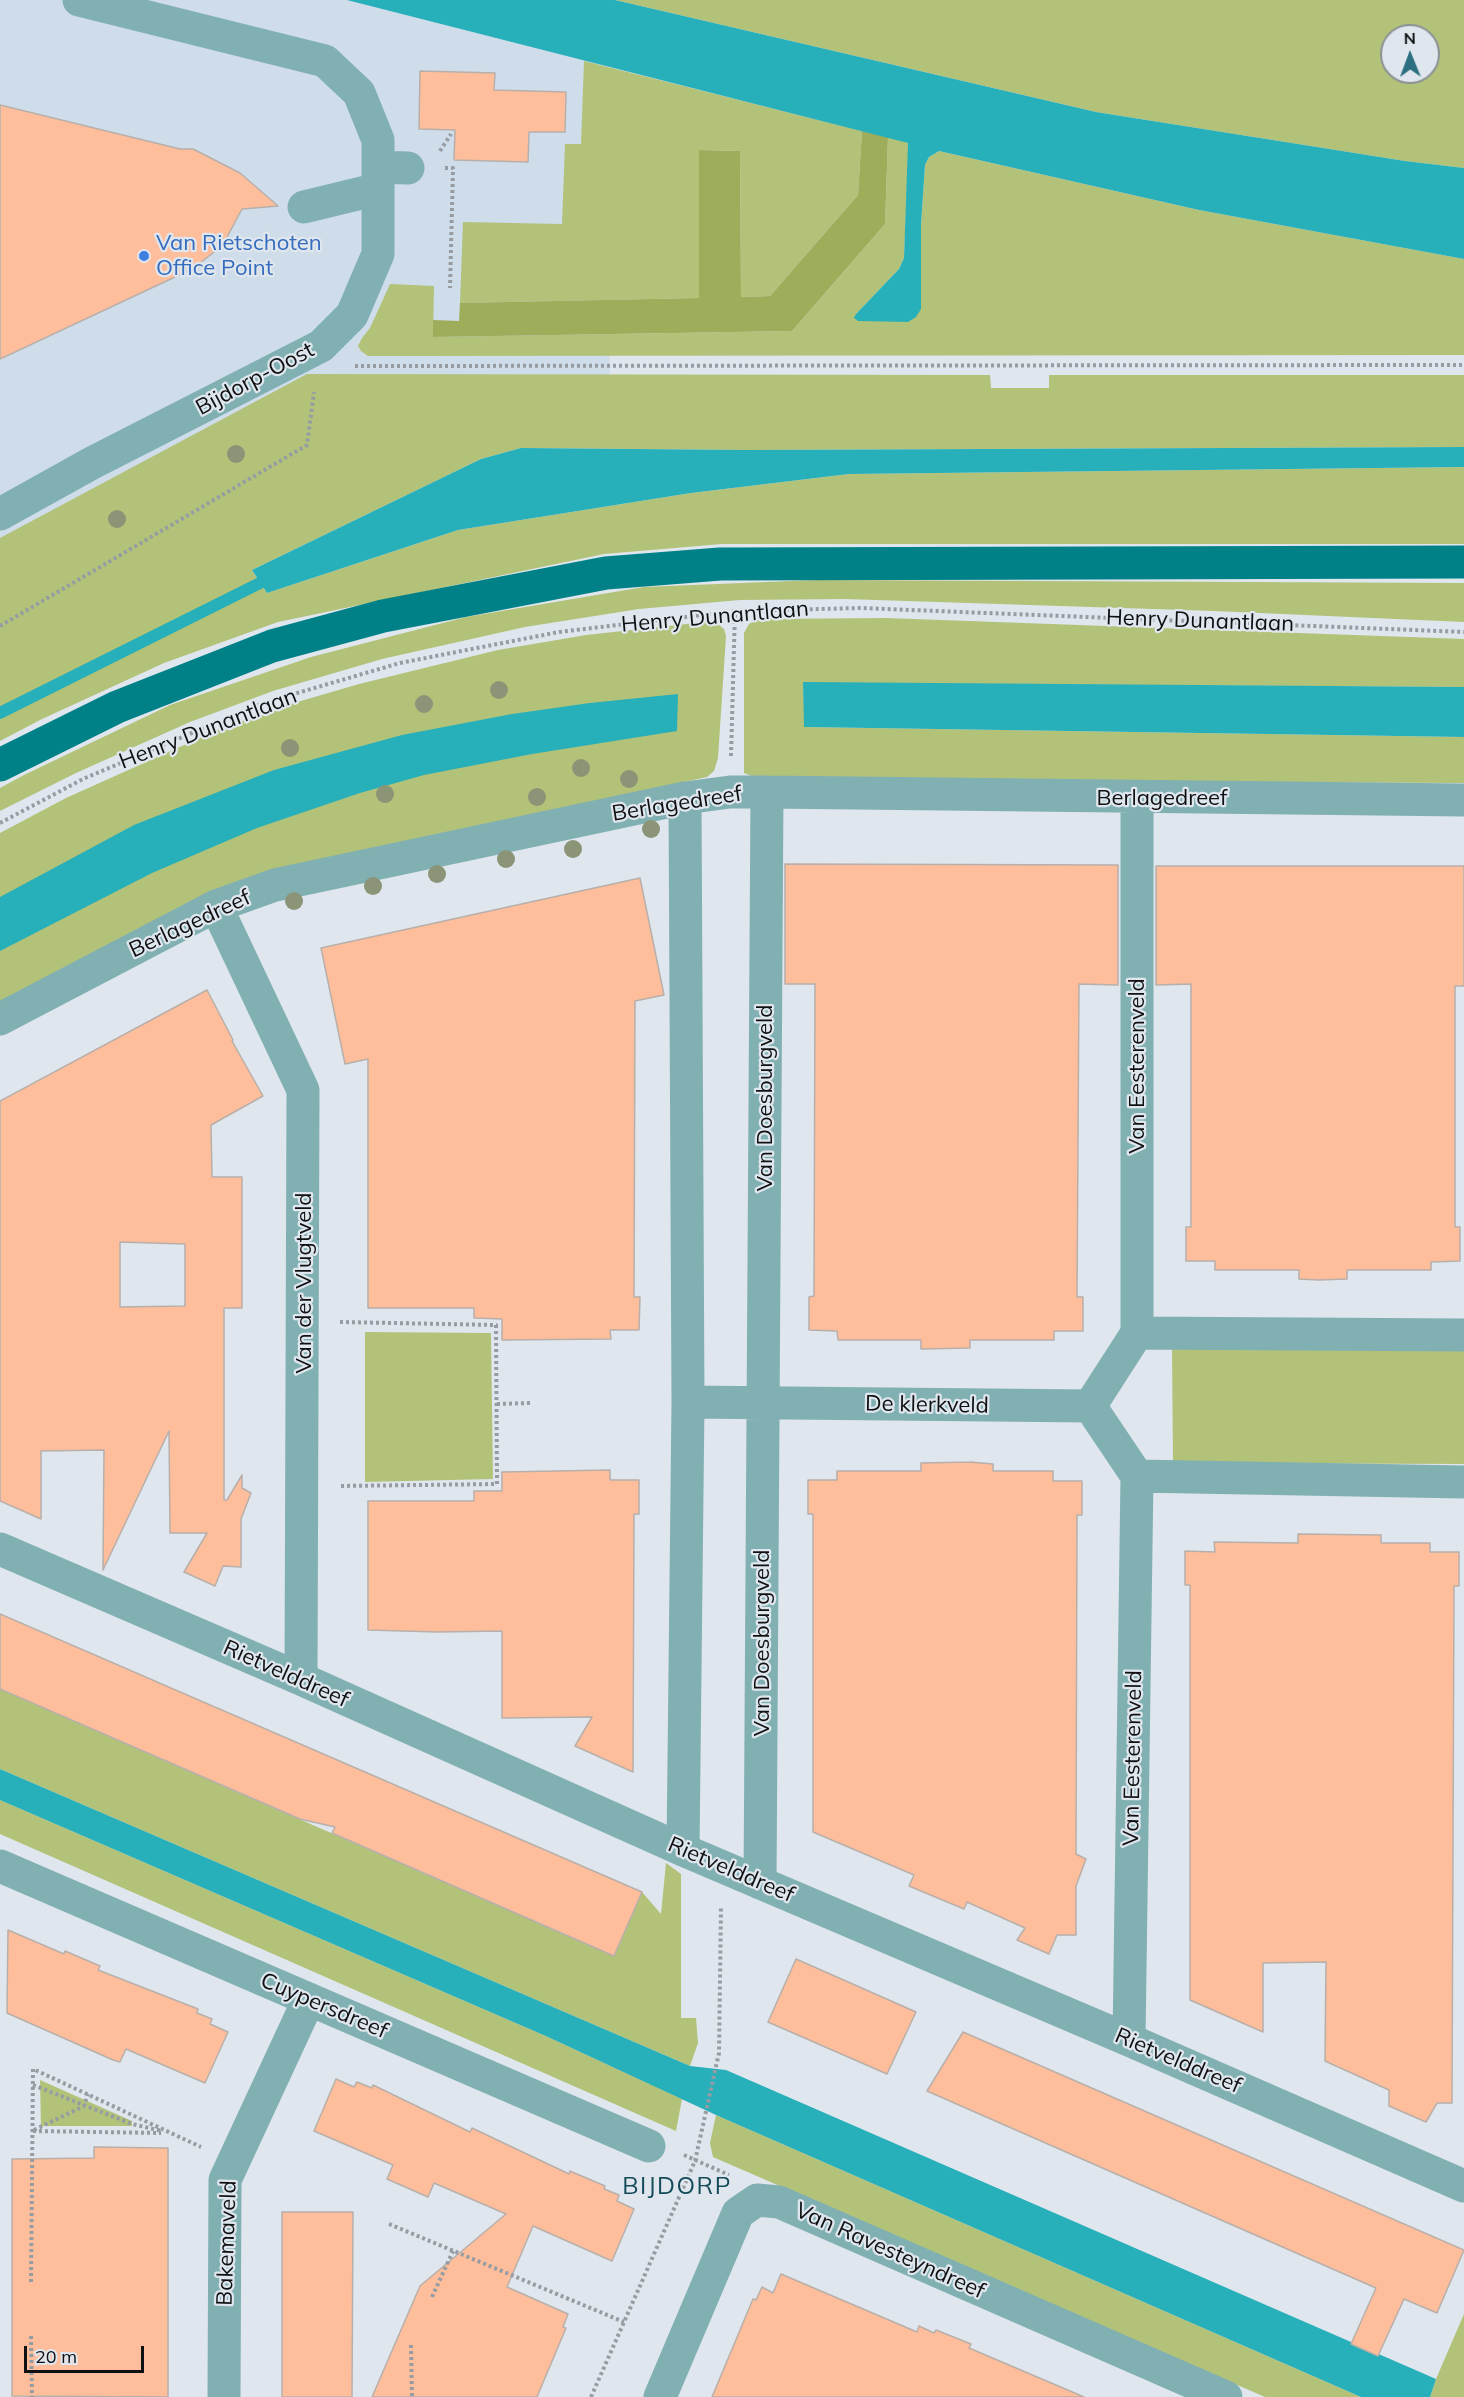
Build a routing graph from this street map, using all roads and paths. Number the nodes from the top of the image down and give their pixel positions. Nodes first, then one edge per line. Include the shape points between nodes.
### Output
1 (79, 0) edge
2 (388, 174) junction
3 (304, 207) dead end
4 (450, 288) dead end
5 (321, 346) junction
6 (1464, 365) edge
7 (0, 514) edge
8 (1464, 562) edge
9 (735, 611) junction
10 (0, 626) edge
11 (1464, 632) edge
12 (0, 765) edge
13 (730, 792) junction
14 (767, 792) junction
15 (685, 798) junction
16 (1137, 798) junction
17 (1464, 800) edge
18 (0, 823) edge
19 (216, 906) junction
20 (0, 1019) edge
21 (304, 1321) junction
22 (1137, 1333) junction
23 (1464, 1335) edge
24 (688, 1402) junction
25 (530, 1403) dead end
26 (764, 1403) junction
27 (497, 1404) junction
28 (1090, 1406) junction
29 (1137, 1476) junction
30 (1464, 1482) edge
31 (303, 1486) junction
32 (0, 1549) edge
33 (301, 1679) junction
34 (683, 1850) junction
35 (0, 1866) edge
36 (722, 1867) junction
37 (760, 1883) junction
38 (309, 1999) junction
39 (1129, 2040) junction
40 (33, 2085) junction
41 (88, 2094) junction
42 (84, 2106) junction
43 (33, 2131) junction
44 (171, 2133) junction
45 (649, 2146) dead end
46 (233, 2162) junction
47 (1464, 2186) edge
48 (389, 2224) dead end
49 (453, 2251) junction
50 (31, 2282) dead end
51 (432, 2297) dead end
52 (624, 2322) junction
53 (31, 2336) dead end
54 (411, 2345) dead end
55 (32, 2397) edge
56 (224, 2397) edge
57 (412, 2397) edge
58 (591, 2397) edge
59 (660, 2397) edge
60 (1226, 2397) edge

1 - 2 street, Bijdorp-Oost via 325,61 359,93
2 - 3 street
2 - 4 path via 453,168
2 - 5 street, Bijdorp-Oost via 378,254 352,315
5 - 6 path via 347,366
5 - 7 street, Bijdorp-Oost
5 - 10 path via 308,445
8 - 12 main road, Henry Dunantlaan via 720,564 606,573 382,616 272,646 117,707
9 - 11 path, Henry Dunantlaan via 861,608
9 - 13 path
9 - 18 path, Henry Dunantlaan via 559,632 400,663 263,703 83,779
13 - 14 street, Berlagedreef
13 - 15 street, Berlagedreef
14 - 16 street, Berlagedreef
14 - 26 street, Van Doesburgveld
15 - 19 street, Berlagedreef via 275,885
15 - 24 street
16 - 17 street, Berlagedreef
16 - 22 street, Van Eesterenveld
19 - 20 street, Berlagedreef
19 - 21 street, Van der Vlugtveld via 303,1090
21 - 27 path via 496,1325
21 - 31 street, Van der Vlugtveld
22 - 23 street
22 - 28 street
24 - 26 street
24 - 34 street
25 - 27 path
26 - 28 street, De klerkveld
26 - 37 street, Van Doesburgveld
27 - 31 path via 497,1484
28 - 29 street
29 - 30 street
29 - 39 street, Van Eesterenveld
31 - 33 street, Van der Vlugtveld
32 - 33 street, Rietvelddreef
33 - 34 street, Rietvelddreef
34 - 36 street, Rietvelddreef
35 - 38 street, Cuypersdreef
36 - 37 street, Rietvelddreef
36 - 52 path via 719,2053 695,2161
37 - 39 street, Rietvelddreef
38 - 45 street, Cuypersdreef
38 - 46 street, Bakemaveld
39 - 47 street, Rietvelddreef
40 - 41 path via 33,2069
40 - 42 path
40 - 43 path
41 - 42 path
41 - 44 path
42 - 43 path
42 - 44 path
43 - 44 path
43 - 50 path
44 - 46 path
46 - 56 street, Bakemaveld via 225,2180
48 - 49 path
49 - 51 path
49 - 52 path
52 - 58 path
53 - 55 path
54 - 57 path
59 - 60 street, Van Ravesteyndreef via 738,2213 757,2200 779,2202

